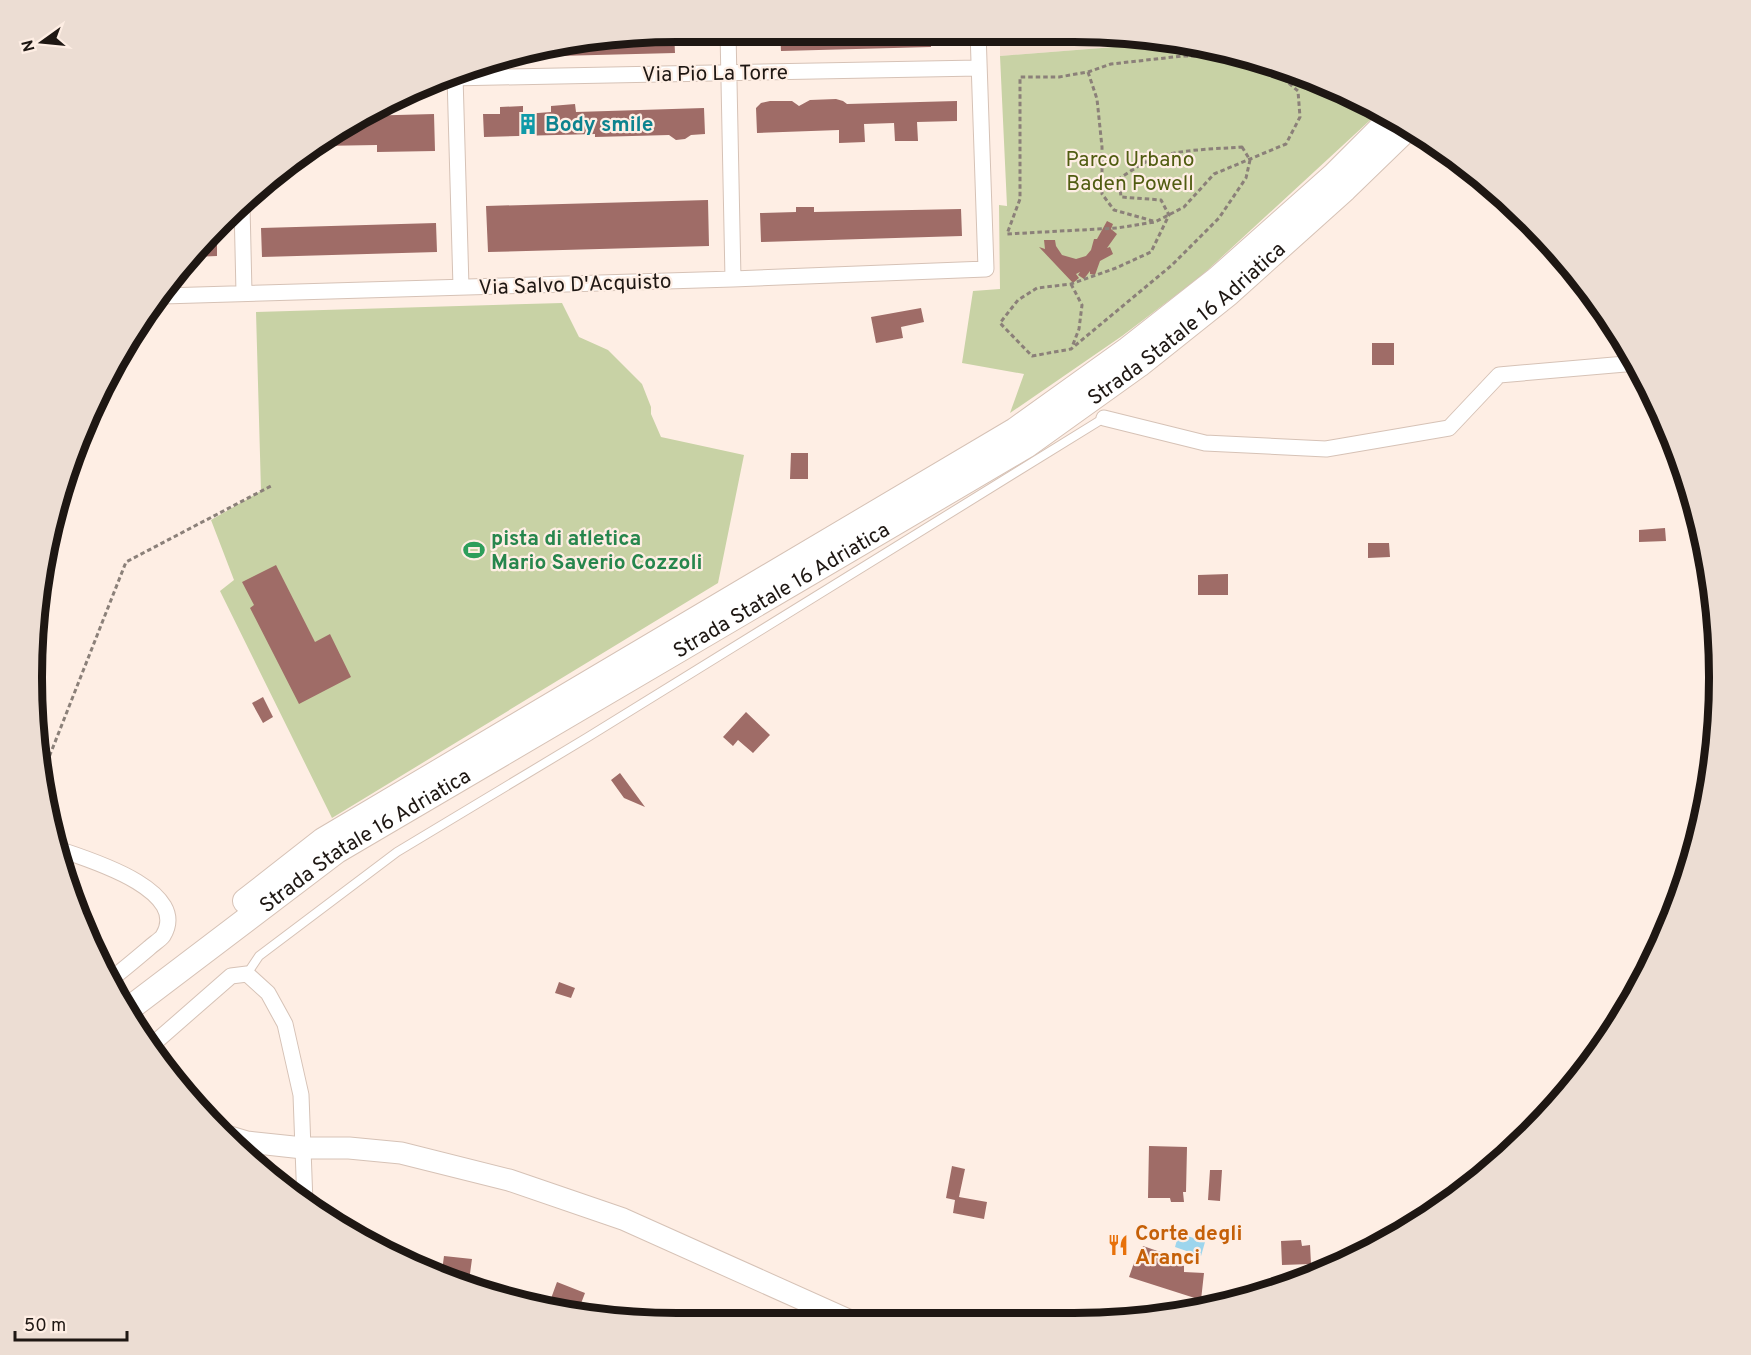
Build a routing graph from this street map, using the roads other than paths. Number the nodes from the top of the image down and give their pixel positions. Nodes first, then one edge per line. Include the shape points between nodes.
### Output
1 (728, 42) edge
2 (978, 42) edge
3 (979, 68) junction
4 (729, 73) junction
5 (468, 78) edge
6 (453, 83) edge
7 (1385, 124) edge
8 (1402, 133) edge
9 (242, 215) edge
10 (733, 279) junction
11 (461, 287) junction
12 (244, 293) junction
13 (170, 296) edge
14 (1626, 364) edge
15 (1104, 418) joint
16 (67, 852) edge
17 (247, 974) junction
18 (116, 975) edge
19 (126, 994) edge
20 (133, 1005) edge
21 (156, 1041) edge
22 (243, 1141) edge
23 (303, 1148) junction
24 (304, 1191) edge
25 (833, 1313) edge

1 - 4 street
2 - 3 street
3 - 4 street, Via Pio La Torre
3 - 10 street, Via Salvo D'Acquisto via 986,270
4 - 5 street, Via Pio La Torre
4 - 10 street
6 - 11 street
7 - 19 highway, Strada Statale 16 Adriatica via 1217,279 1015,430 323,840
8 - 20 highway, Strada Statale 16 Adriatica via 1228,294 1139,365 1026,446 337,851
9 - 12 street
10 - 11 street, Via Salvo D'Acquisto
11 - 12 street, Via Salvo D'Acquisto
12 - 13 street, Via Salvo D'Acquisto
14 - 15 street via 1499,375 1449,428 1326,449 1205,443
15 - 17 lane via 397,852 259,957
16 - 18 street via 140,882 164,903 169,919 163,936
17 - 21 street via 231,976
17 - 23 street via 268,993 285,1024 301,1095
22 - 23 main road
23 - 24 street
23 - 25 main road via 401,1153 509,1180 623,1219

